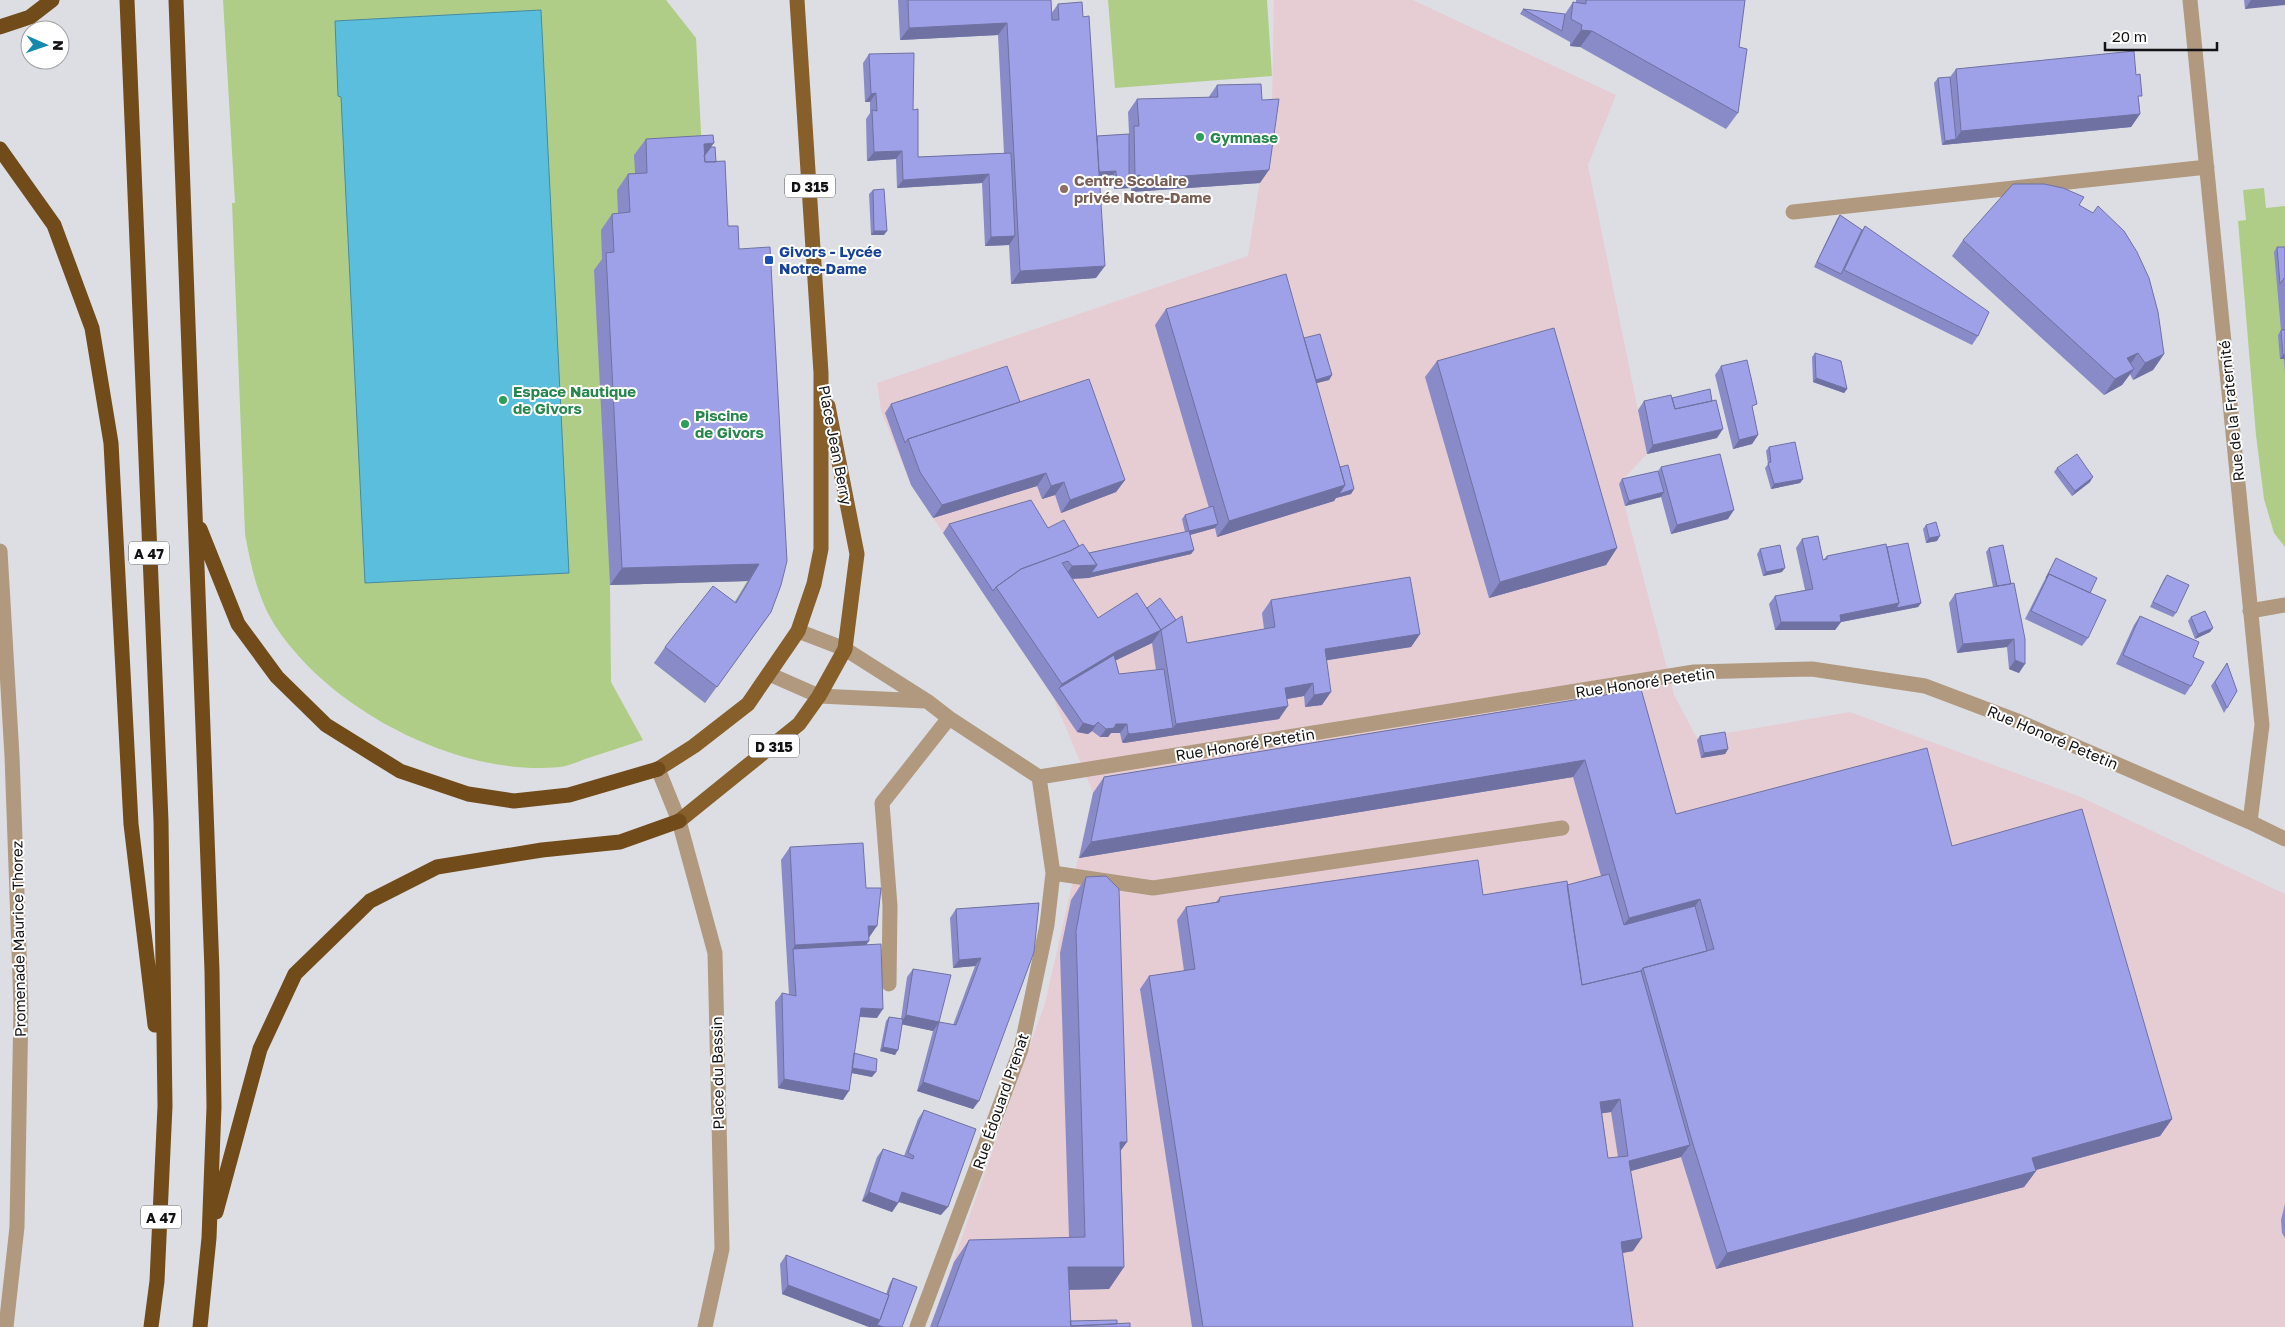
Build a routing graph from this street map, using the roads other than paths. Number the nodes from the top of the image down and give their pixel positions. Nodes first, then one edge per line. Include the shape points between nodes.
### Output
1 (52, 0) edge
2 (127, 0) edge
3 (176, 0) edge
4 (797, 0) edge
5 (2190, 0) edge
6 (0, 27) edge
7 (0, 149) edge
8 (2207, 167) junction
9 (1793, 212) dead end
10 (821, 373) junction
11 (195, 518) junction
12 (0, 551) edge
13 (2285, 605) edge
14 (2250, 611) junction
15 (798, 631) junction
16 (845, 649) junction
17 (769, 674) junction
18 (819, 696) junction
19 (927, 701) junction
20 (949, 718) junction
21 (6, 756) edge
22 (658, 769) junction
23 (1039, 777) junction
24 (679, 821) junction
25 (2250, 822) junction
26 (1562, 828) dead end
27 (2285, 839) edge
28 (1053, 872) junction
29 (889, 984) dead end
30 (165, 1106) junction
31 (209, 1238) junction
32 (6, 1327) edge
33 (151, 1327) edge
34 (200, 1327) edge
35 (705, 1327) edge
36 (917, 1327) edge

1 - 6 highway via 30,18
2 - 30 highway, A 47 via 161,821
3 - 11 highway
4 - 10 main road, D 315
5 - 8 street, Rue de la Fraternité
7 - 30 highway via 54,225 92,328 111,443 131,824
8 - 9 street
8 - 14 street, Rue de la Fraternité
10 - 15 main road, Place Jean Berry / D 315 via 821,549 814,584
10 - 16 main road, Place Jean Berry / D 315 via 858,554
11 - 22 highway via 238,624 276,678 326,725 400,772 468,794 514,801 569,794
11 - 31 highway via 212,971 214,1107
12 - 21 street, Promenade Maurice Thorez
13 - 14 street
14 - 25 street, Rue de la Fraternité via 2262,725
15 - 16 street
15 - 17 main road, Place Jean Berry / D 315
16 - 18 main road, Place Jean Berry / D 315
16 - 19 street
17 - 18 street
17 - 22 main road, Place Jean Berry / D 315 via 748,704
18 - 19 street
18 - 24 main road, Place Jean Berry / D 315 via 799,724
19 - 20 street
20 - 23 street
20 - 29 street via 882,803 890,906
21 - 32 street, Promenade Maurice Thorez via 21,1006 17,1227
22 - 24 street
23 - 25 street, Rue Honoré Petetin via 1694,672 1812,669 1925,686 2015,720
23 - 28 street, Rue Édouard Prenat
24 - 31 highway via 620,842 542,850 437,867 370,900 295,974 260,1049
24 - 35 street, Place du Bassin via 714,954 722,1249
25 - 27 street, Rue Honoré Petetin
26 - 28 street via 1153,888
28 - 36 street, Rue Édouard Prenat via 1047,925 1021,1049
30 - 33 highway, A 47 via 158,1272
31 - 34 highway

